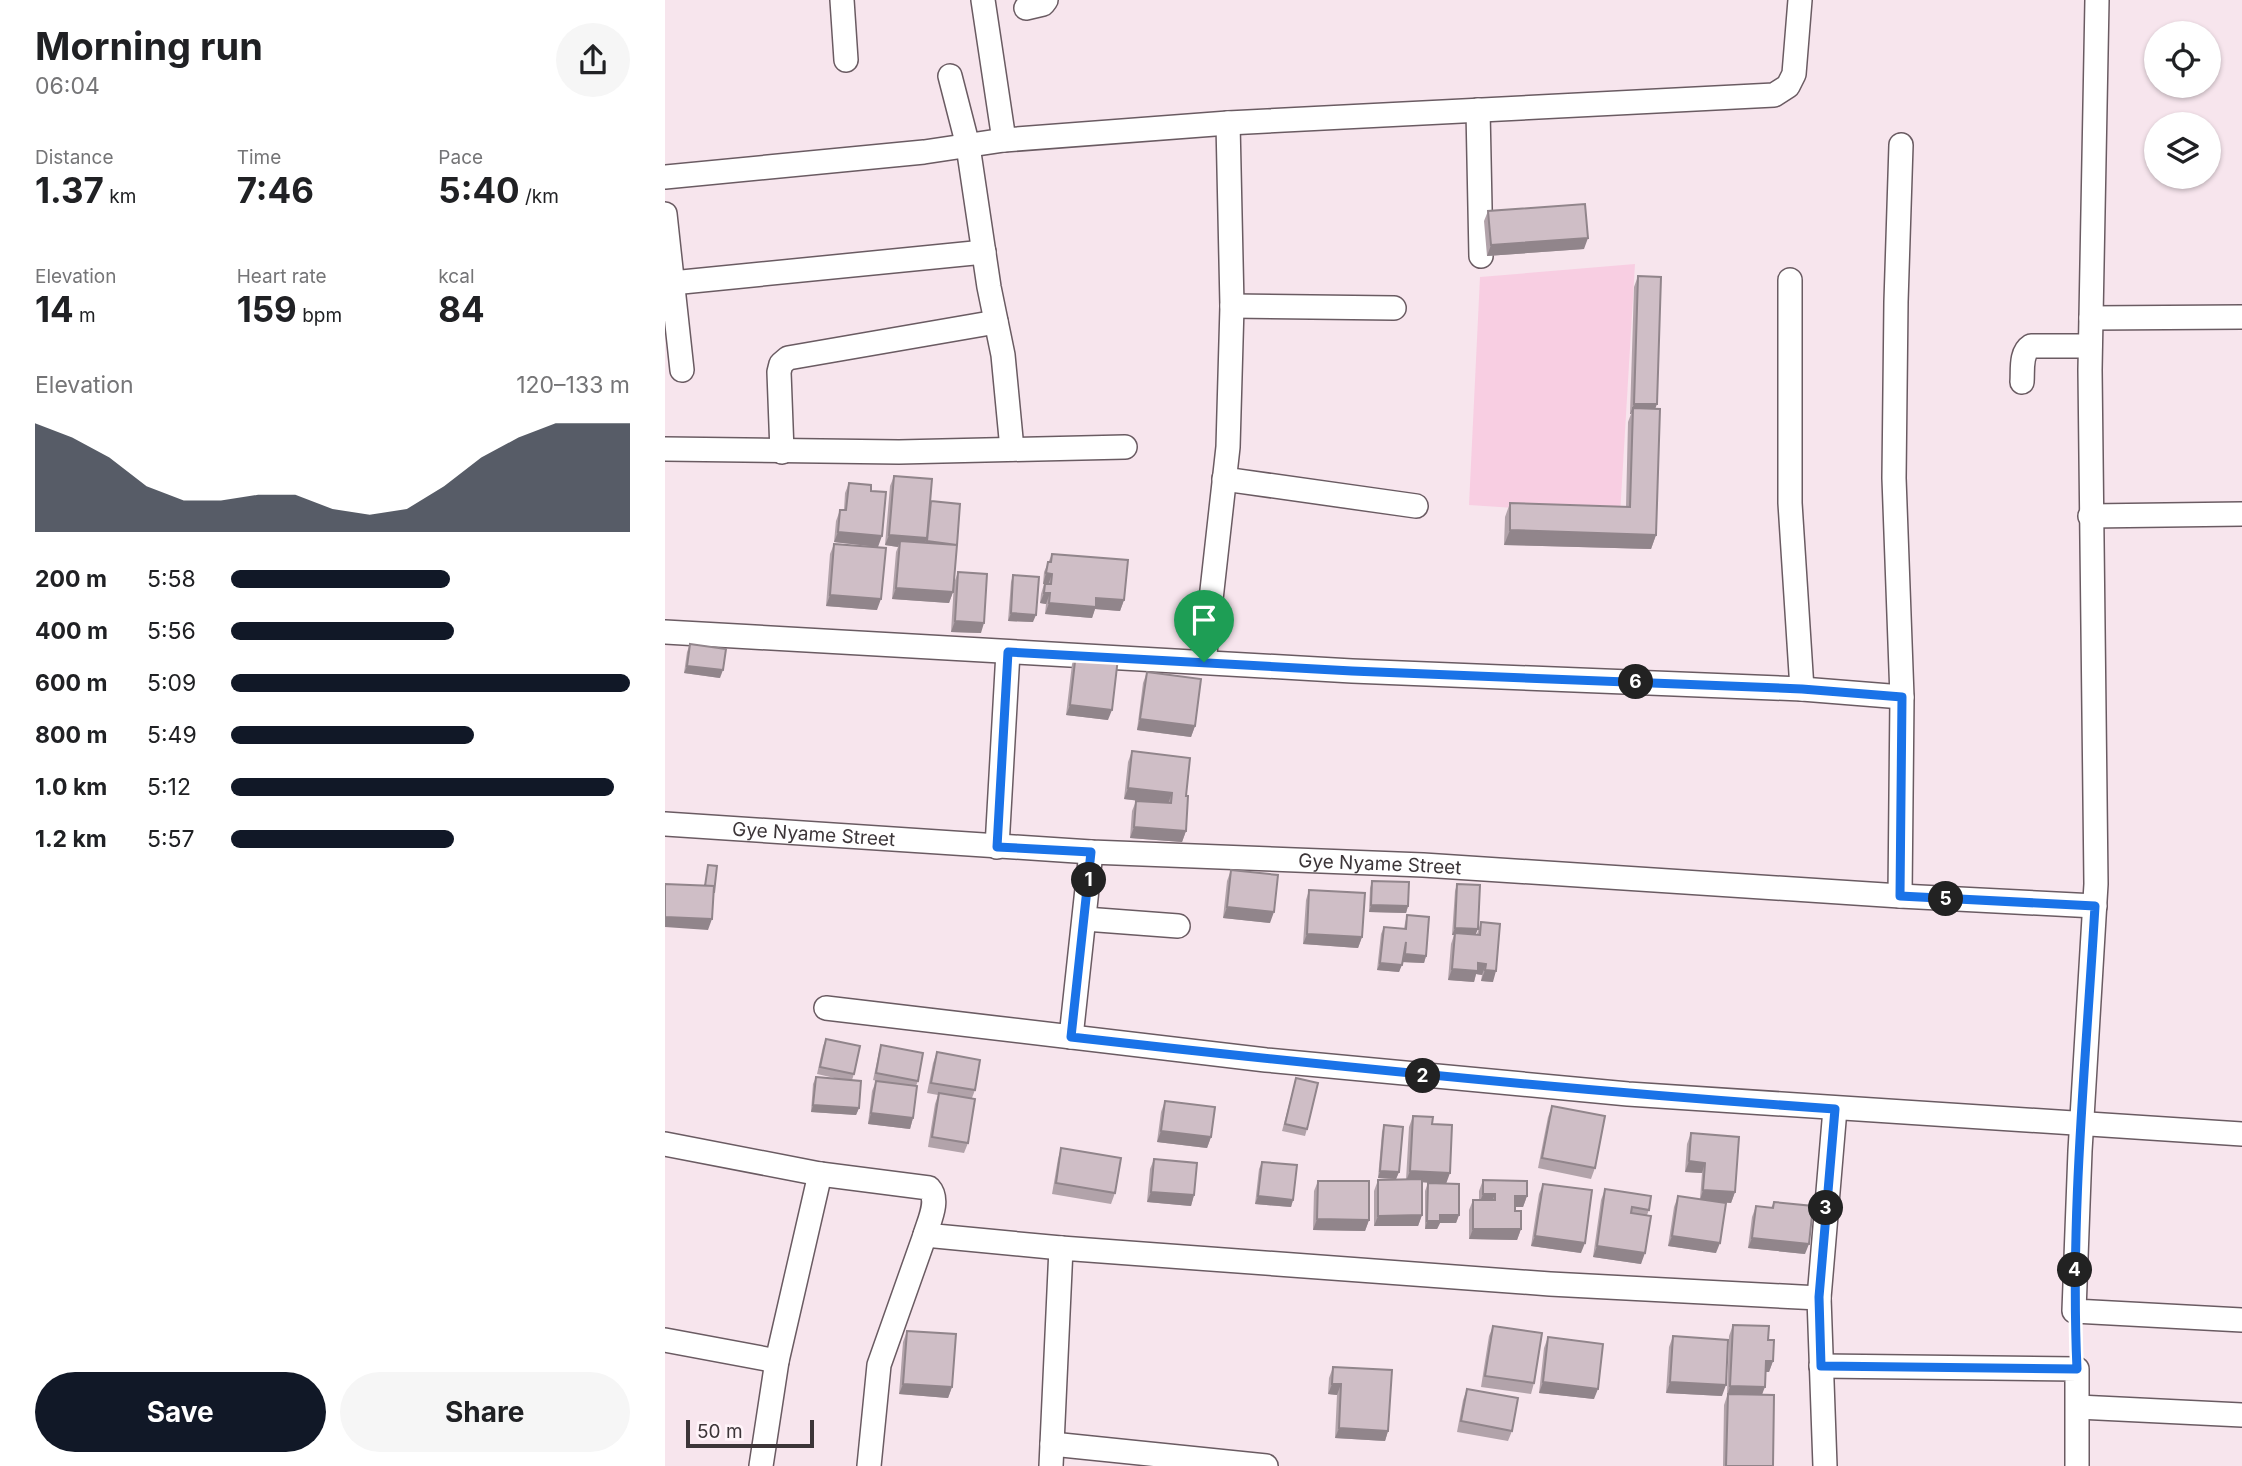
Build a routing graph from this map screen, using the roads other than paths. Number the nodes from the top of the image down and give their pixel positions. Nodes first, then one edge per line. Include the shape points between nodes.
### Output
1 (842, 0) edge
2 (983, 0) edge
3 (1800, 0) edge
4 (2097, 0) edge
5 (846, 60) dead end
6 (950, 76) dead end
7 (1478, 110) junction
8 (1228, 123) junction
9 (1005, 140) junction
10 (1901, 145) dead end
11 (968, 146) junction
12 (665, 177) edge
13 (665, 214) edge
14 (984, 252) junction
15 (1481, 256) dead end
16 (1790, 280) dead end
17 (671, 284) junction
18 (1232, 306) junction
19 (1394, 308) dead end
20 (2091, 317) junction
21 (2242, 317) edge
22 (996, 322) junction
23 (2090, 346) junction
24 (682, 370) dead end
25 (2022, 382) dead end
26 (1125, 447) dead end
27 (665, 449) edge
28 (1012, 449) junction
29 (782, 452) junction
30 (1224, 480) junction
31 (1416, 506) dead end
32 (2242, 514) edge
33 (2090, 516) junction
34 (665, 632) edge
35 (1008, 652) junction
36 (1204, 662) junction
37 (1802, 689) junction
38 (1902, 697) junction
39 (665, 824) edge
40 (997, 847) junction
41 (1091, 852) junction
42 (1900, 896) junction
43 (2095, 906) junction
44 (1085, 919) junction
45 (1178, 926) dead end
46 (825, 1008) dead end
47 (1071, 1037) junction
48 (1835, 1109) junction
49 (2081, 1124) junction
50 (2242, 1134) edge
51 (665, 1144) edge
52 (820, 1174) junction
53 (925, 1235) junction
54 (1061, 1248) junction
55 (1819, 1297) junction
56 (2242, 1320) edge
57 (665, 1340) edge
58 (778, 1361) junction
59 (1821, 1366) junction
60 (2078, 1407) junction
61 (2242, 1415) edge
62 (1052, 1455) edge
63 (761, 1466) edge
64 (869, 1466) edge
65 (1266, 1466) edge
66 (1825, 1466) edge
67 (2077, 1466) edge

1 - 5 street
2 - 9 street
3 - 7 street via 1794,74 1788,86 1774,95
4 - 20 street
6 - 11 street
7 - 8 street
7 - 15 street
8 - 9 street
8 - 18 street
9 - 11 street
10 - 38 street via 1894,478
11 - 12 street
11 - 14 street
13 - 17 street
14 - 17 street
14 - 22 street
16 - 37 street via 1790,503
17 - 24 street
18 - 19 street
18 - 30 street
20 - 21 street
20 - 23 street
22 - 28 street
22 - 29 street via 788,358 779,372
23 - 25 street via 2031,346 2023,356
23 - 33 street
26 - 28 street
27 - 29 street
28 - 29 street
30 - 31 street
30 - 36 street
32 - 33 street
33 - 43 street
34 - 35 street
35 - 36 street
35 - 40 street
36 - 37 street
37 - 38 street
38 - 42 street
39 - 40 street, Gye Nyame Street
40 - 41 street, Gye Nyame Street
41 - 42 street, Gye Nyame Street via 1423,865
41 - 44 street
42 - 43 street, Gye Nyame Street
43 - 49 street
44 - 45 street
44 - 47 street
46 - 47 street
47 - 48 street via 1486,1082
48 - 49 street
48 - 55 street
49 - 50 street
49 - 56 street via 2074,1311
51 - 52 street
52 - 53 street via 929,1188 934,1202
52 - 58 street
53 - 54 street
53 - 64 street via 880,1365
54 - 55 street via 1536,1283
54 - 62 street
55 - 59 street
57 - 58 street
58 - 63 street
59 - 60 street via 2077,1369
59 - 66 street
60 - 61 street
60 - 67 street
62 - 65 street

